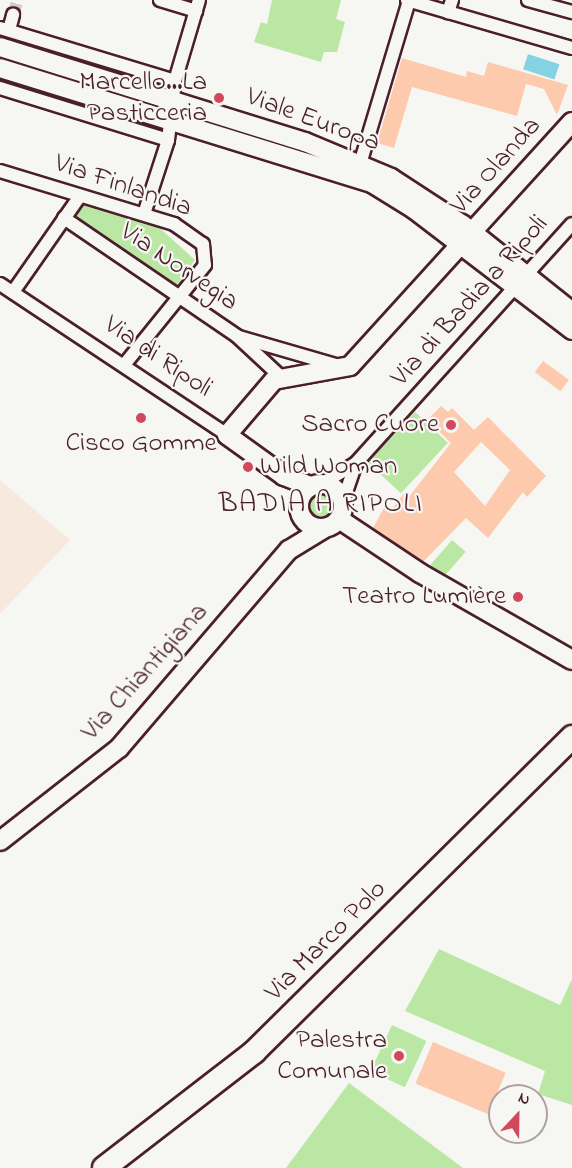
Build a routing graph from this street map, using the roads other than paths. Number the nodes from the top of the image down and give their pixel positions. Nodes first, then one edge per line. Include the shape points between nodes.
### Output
1 (160, 0) edge
2 (408, 0) edge
3 (528, 0) edge
4 (198, 5) edge
5 (450, 6) edge
6 (572, 12) edge
7 (13, 15) tunnel mouth
8 (4, 29) edge
9 (0, 47) edge
10 (572, 48) edge
11 (0, 68) edge
12 (175, 81) junction
13 (0, 88) edge
14 (172, 101) junction
15 (171, 120) junction
16 (572, 122) edge
17 (168, 140) junction
18 (360, 164) junction
19 (0, 171) edge
20 (80, 196) junction
21 (144, 214) junction
22 (64, 218) junction
23 (572, 224) edge
24 (467, 239) junction
25 (520, 281) junction
26 (0, 284) edge
27 (13, 292) junction
28 (183, 298) junction
29 (572, 312) edge
30 (572, 330) edge
31 (237, 336) junction
32 (124, 365) junction
33 (347, 369) junction
34 (282, 377) junction
35 (227, 435) junction
36 (356, 464) junction
37 (284, 476) junction
38 (317, 485) junction
39 (299, 509) junction
40 (336, 516) junction
41 (289, 550) junction
42 (572, 660) edge
43 (572, 737) edge
44 (572, 757) edge
45 (0, 841) edge
46 (104, 1168) edge
47 (128, 1168) edge

1 - 4 street
2 - 5 street
2 - 18 street
3 - 6 street
4 - 12 street
5 - 10 street
7 - 8 street
8 - 12 street
9 - 14 main road, Viale Europa
11 - 15 main road, Viale Europa
12 - 14 street
13 - 17 street
14 - 15 street
14 - 18 main road, Viale Europa
15 - 17 street
15 - 24 main road, Viale Europa via 362,179
16 - 24 main road, Via Olanda
17 - 21 street
18 - 24 main road, Viale Europa via 407,187
19 - 20 street, Via Finlandia
20 - 21 street, Via Finlandia
20 - 22 street
21 - 28 street, Via Finlandia via 187,230 205,248 205,266
22 - 27 street
22 - 28 street, Via Norvegia
23 - 25 street, Via di Badia a Ripoli
24 - 25 main road, Viale Europa
24 - 33 main road, Via Olanda
25 - 29 main road, Viale Europa
25 - 30 main road, Viale Europa
25 - 36 street, Via di Badia a Ripoli
26 - 27 street, Via di Ripoli
27 - 32 street, Via di Ripoli
28 - 31 street, Via Norvegia
28 - 32 street, Via Finlandia
31 - 33 street, Via Norvegia
31 - 34 street, Via Norvegia
32 - 35 street, Via di Ripoli
33 - 34 main road
34 - 35 main road
35 - 37 main road, Via di Ripoli
36 - 38 street, Via di Badia a Ripoli
36 - 40 street, Via di Badia a Ripoli
37 - 38 main road, Via di Ripoli
37 - 39 main road, Via di Ripoli
38 - 39 main road, Via Chiantigiana
38 - 40 main road via 336,489
39 - 40 main road via 312,526
39 - 41 main road, Via Chiantigiana
40 - 41 main road, Via Chiantigiana
40 - 42 main road via 420,573
41 - 45 main road, Via Chiantigiana via 119,748
43 - 46 highway, Via Marco Polo via 254,1052
44 - 47 highway, Via Marco Polo via 281,1046

